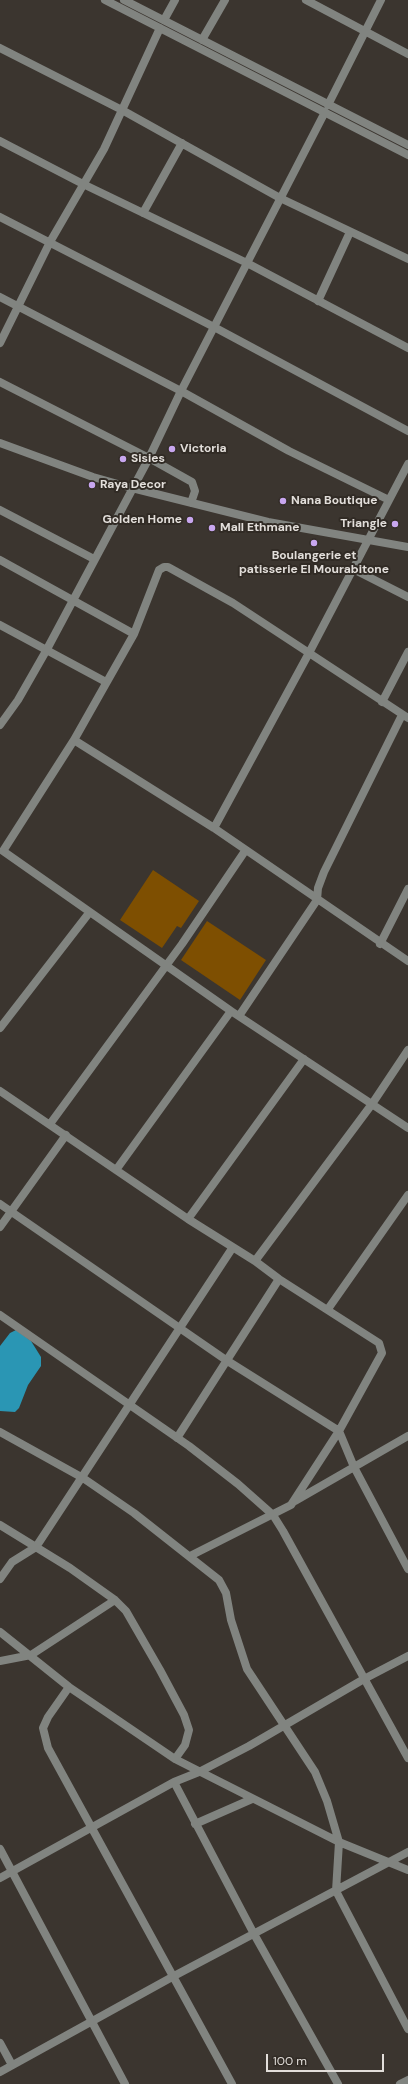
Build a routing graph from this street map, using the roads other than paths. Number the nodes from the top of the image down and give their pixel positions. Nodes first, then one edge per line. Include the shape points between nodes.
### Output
1 (106, 0) edge
2 (124, 0) edge
3 (175, 0) edge
4 (226, 0) edge
5 (306, 0) edge
6 (381, 0) edge
7 (162, 24) junction
8 (364, 31) junction
9 (202, 40) junction
10 (0, 48) edge
11 (408, 54) edge
12 (327, 108) junction
13 (122, 110) junction
14 (0, 140) edge
15 (182, 143) junction
16 (408, 145) edge
17 (408, 154) edge
18 (83, 184) junction
19 (280, 198) junction
20 (143, 213) junction
21 (0, 217) edge
22 (350, 232) junction
23 (50, 242) junction
24 (408, 259) edge
25 (247, 263) junction
26 (0, 297) edge
27 (318, 301) junction
28 (18, 305) junction
29 (214, 327) junction
30 (0, 343) edge
31 (408, 348) edge
32 (0, 382) edge
33 (181, 391) junction
34 (408, 431) edge
35 (0, 443) edge
36 (149, 458) junction
37 (408, 464) edge
38 (132, 488) junction
39 (389, 500) junction
40 (191, 503) junction
41 (0, 510) edge
42 (369, 539) junction
43 (408, 547) edge
44 (94, 559) junction
45 (0, 560) edge
46 (353, 569) junction
47 (408, 597) edge
48 (73, 600) junction
49 (0, 625) edge
50 (134, 634) junction
51 (46, 651) junction
52 (309, 652) junction
53 (408, 652) edge
54 (106, 682) junction
55 (382, 702) junction
56 (405, 716) edge
57 (0, 725) edge
58 (74, 740) junction
59 (214, 828) junction
60 (1, 851) edge
61 (245, 851) junction
62 (408, 889) edge
63 (317, 900) junction
64 (89, 913) junction
65 (380, 944) junction
66 (408, 961) edge
67 (165, 965) junction
68 (231, 1011) junction
69 (239, 1016) junction
70 (0, 1028) edge
71 (408, 1050) edge
72 (304, 1059) junction
73 (0, 1092) edge
74 (372, 1104) junction
75 (50, 1124) junction
76 (408, 1128) edge
77 (66, 1135) junction
78 (116, 1170) junction
79 (408, 1195) edge
80 (0, 1204) edge
81 (11, 1211) junction
82 (188, 1219) junction
83 (0, 1227) edge
84 (233, 1247) junction
85 (255, 1261) junction
86 (278, 1279) junction
87 (328, 1309) junction
88 (0, 1315) edge
89 (179, 1327) junction
90 (226, 1360) junction
91 (130, 1405) junction
92 (339, 1431) junction
93 (0, 1432) edge
94 (408, 1436) edge
95 (177, 1438) junction
96 (354, 1467) junction
97 (83, 1478) junction
98 (294, 1501) junction
99 (273, 1515) junction
100 (0, 1525) edge
101 (36, 1548) junction
102 (190, 1556) junction
103 (408, 1569) edge
104 (0, 1579) edge
105 (114, 1600) junction
106 (0, 1632) edge
107 (31, 1655) junction
108 (408, 1656) edge
109 (0, 1661) edge
110 (364, 1679) junction
111 (69, 1687) junction
112 (284, 1724) junction
113 (408, 1758) edge
114 (176, 1759) junction
115 (199, 1772) junction
116 (174, 1782) junction
117 (252, 1799) junction
118 (195, 1824) junction
119 (91, 1828) junction
120 (339, 1842) junction
121 (0, 1849) edge
122 (408, 1852) edge
123 (389, 1861) junction
124 (408, 1870) edge
125 (11, 1872) junction
126 (0, 1878) edge
127 (336, 1891) junction
128 (254, 1934) junction
129 (174, 1976) junction
130 (92, 2020) junction
131 (408, 2029) edge
132 (0, 2043) edge
133 (12, 2066) junction
134 (0, 2072) edge
135 (408, 2080) edge
136 (125, 2084) edge
137 (232, 2084) edge
138 (338, 2084) edge
139 (400, 2084) edge

1 - 7 street
2 - 7 street
3 - 7 street
4 - 9 street
5 - 8 street
6 - 8 street
7 - 9 street
7 - 12 street
7 - 13 street
8 - 11 street
8 - 12 street
9 - 12 street
10 - 13 street
12 - 16 street
12 - 17 street
12 - 19 street
13 - 15 street
13 - 18 street via 104,149
14 - 18 street
15 - 19 street
15 - 20 street
18 - 20 street
18 - 23 street
19 - 22 street
19 - 25 street
20 - 25 street
21 - 23 street
22 - 24 street
22 - 27 street
23 - 28 street
23 - 29 street
25 - 27 street
25 - 29 street
26 - 28 street
27 - 31 street
28 - 30 street
28 - 33 street
29 - 33 street
29 - 34 street
32 - 36 street
33 - 36 street
33 - 39 street via 289,451
35 - 38 street via 93,477
36 - 38 street
36 - 40 street via 192,482 195,491
37 - 39 street
38 - 40 street
38 - 44 street
39 - 42 street
40 - 42 street via 268,522
41 - 44 street
42 - 43 street
42 - 46 street
44 - 48 street
45 - 48 street
46 - 47 street
46 - 52 street
48 - 50 street
48 - 51 street
49 - 51 street
50 - 52 street via 159,570 168,567 233,603
50 - 54 street
51 - 54 street
51 - 57 street via 18,700
52 - 55 street
52 - 59 street
53 - 55 street
54 - 58 street
55 - 56 street
56 - 63 street via 320,881
58 - 59 street
58 - 60 street
59 - 61 street
60 - 64 street
61 - 63 street
61 - 67 street via 199,921
62 - 65 street
63 - 65 street
63 - 69 street
64 - 67 street
64 - 70 street
65 - 66 street
67 - 68 street
67 - 75 street
68 - 69 street
68 - 78 street
69 - 72 street
71 - 74 street
72 - 74 street
72 - 82 street
73 - 75 street
74 - 76 street
74 - 85 street
75 - 77 street
77 - 78 street
77 - 81 street
78 - 82 street
79 - 87 street
80 - 81 street
81 - 83 street
81 - 89 street
82 - 84 street
84 - 85 street
84 - 89 street
85 - 86 street
86 - 87 street
86 - 90 street
87 - 92 street via 379,1343 382,1348 382,1353
88 - 91 street
89 - 90 street
89 - 91 street
90 - 92 street
90 - 95 street
91 - 95 street
91 - 97 street
92 - 96 street
92 - 98 street
93 - 97 street
94 - 96 street
95 - 99 street via 238,1484
96 - 98 street
96 - 103 street
97 - 101 street
97 - 102 street
98 - 99 street
99 - 102 street
99 - 110 street
100 - 101 street
101 - 104 street via 12,1562
101 - 105 street
102 - 112 street via 219,1580 226,1593 247,1669
105 - 107 street
105 - 114 street via 134,1624 184,1715 189,1730 188,1737
106 - 107 street
107 - 109 street
107 - 111 street
108 - 110 street
110 - 112 street
110 - 113 street
111 - 114 street
111 - 119 street via 48,1717 43,1728 44,1737
112 - 115 street
112 - 120 street via 315,1772
114 - 115 street
115 - 116 street
115 - 117 street
116 - 118 street
116 - 119 street
117 - 118 street
117 - 120 street
118 - 128 street
119 - 125 street
119 - 129 street
120 - 123 street
120 - 127 street
121 - 125 street
122 - 123 street
123 - 124 street
123 - 127 street
125 - 126 street
125 - 130 street
127 - 128 street
127 - 131 street
128 - 129 street
128 - 138 street
129 - 130 street
129 - 137 street
130 - 133 street
130 - 136 street
132 - 133 street
133 - 134 street
135 - 139 street

